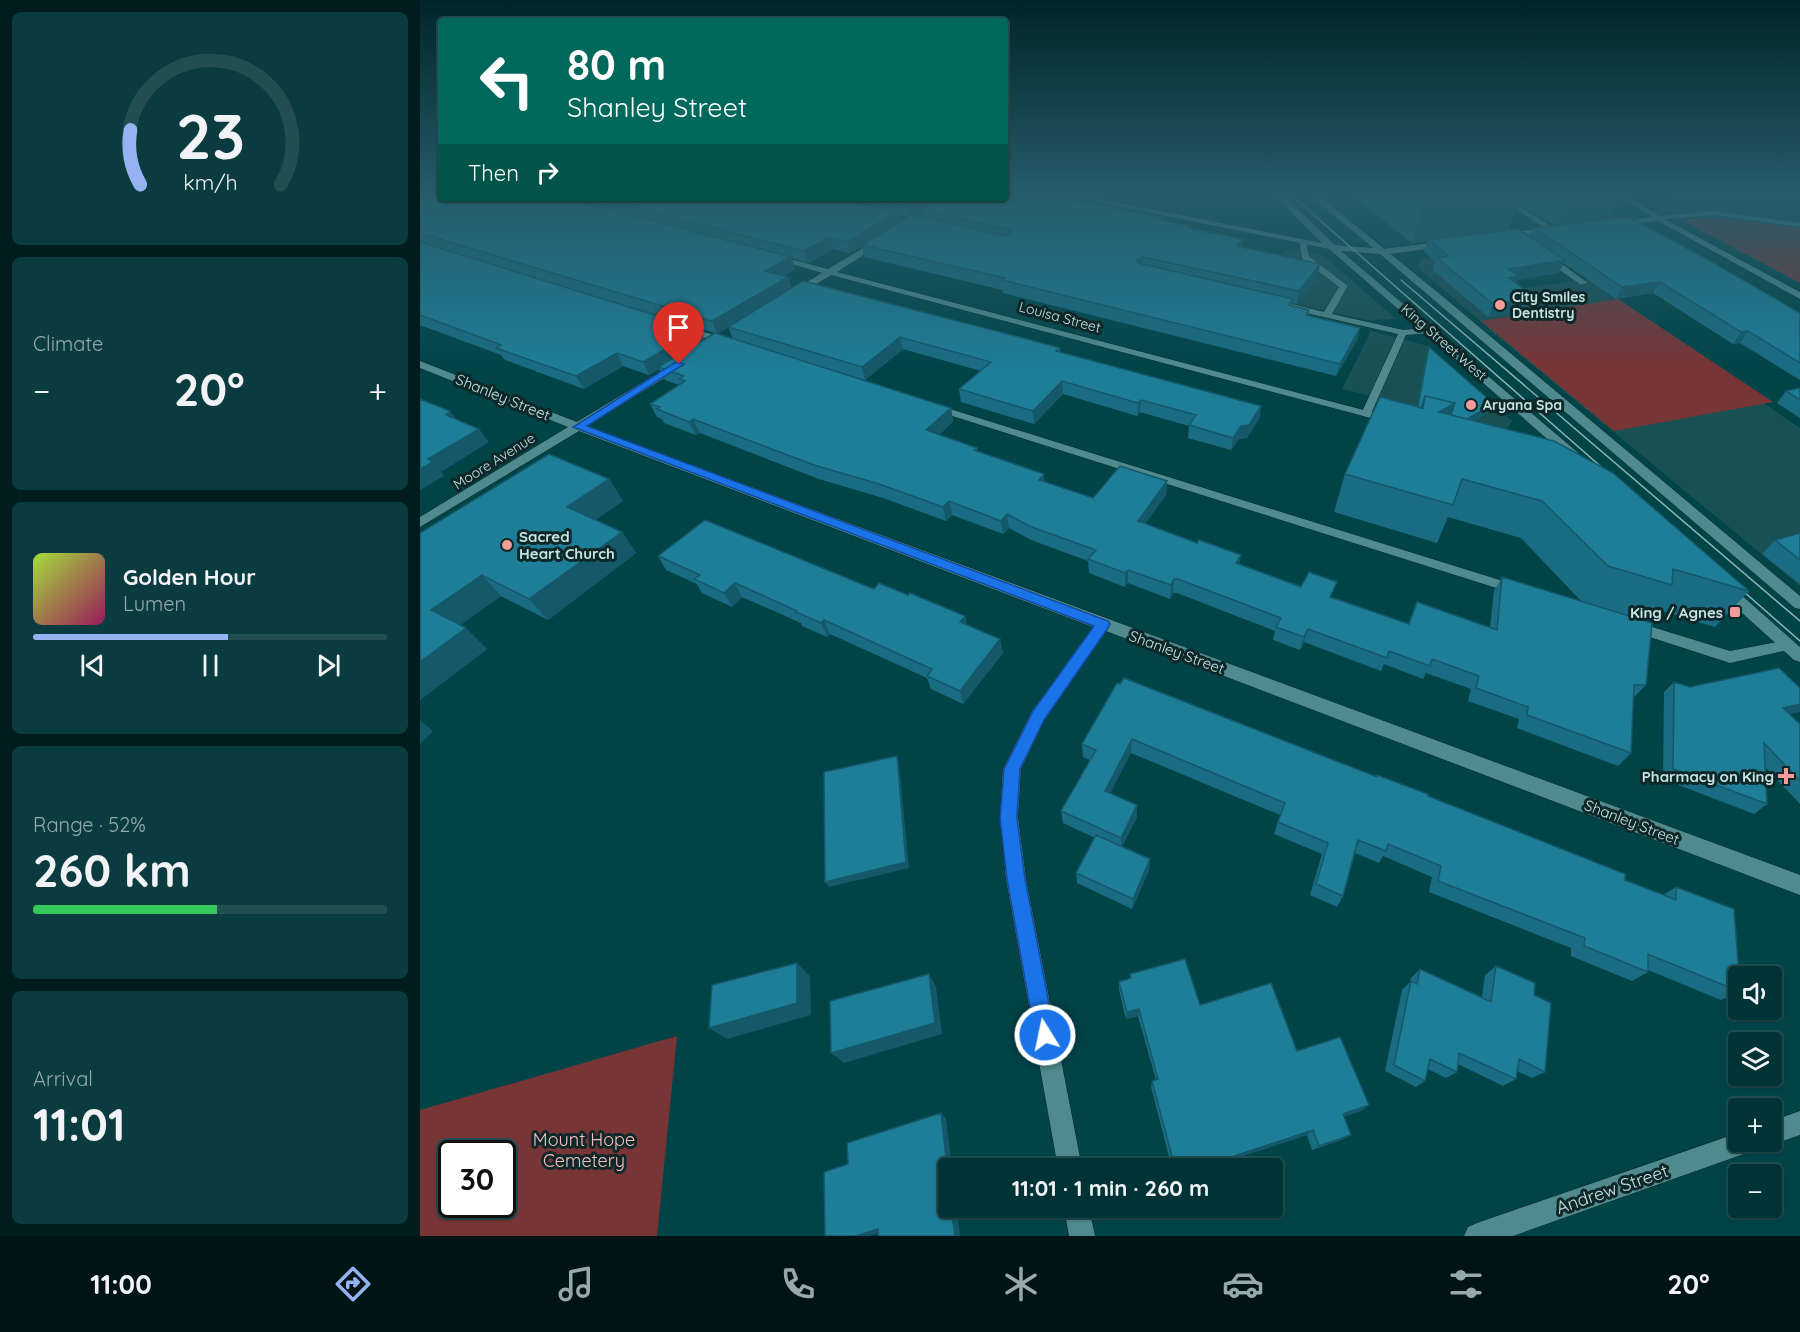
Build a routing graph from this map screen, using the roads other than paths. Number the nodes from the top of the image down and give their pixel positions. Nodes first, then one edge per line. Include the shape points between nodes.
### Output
1 (864, 252) edge
2 (1304, 252) edge
3 (1338, 252) edge
4 (1380, 252) edge
5 (1383, 252) joint
6 (1538, 252) edge
7 (1720, 252) edge
8 (760, 254) edge
9 (830, 272) junction
10 (1584, 283) dead end
11 (1800, 296) edge
12 (787, 298) edge
13 (1281, 305) edge
14 (1327, 315) junction
15 (681, 328) edge
16 (1431, 330) junction
17 (1403, 333) junction
18 (736, 345) edge
19 (689, 358) edge
20 (420, 364) edge
21 (919, 402) edge
22 (1366, 414) junction
23 (1399, 422) edge
24 (578, 427) junction
25 (1571, 453) junction
26 (1554, 455) edge
27 (1589, 468) edge
28 (420, 524) edge
29 (1712, 578) edge
30 (1524, 592) edge
31 (1800, 604) edge
32 (1616, 621) edge
33 (1103, 624) junction
34 (1794, 644) edge
35 (1800, 656) edge
36 (1800, 885) edge
37 (1800, 1123) edge
38 (1782, 1129) edge
39 (1728, 1149) edge
40 (1068, 1158) edge
41 (1079, 1218) edge
42 (1082, 1236) edge
43 (1478, 1236) edge

1 - 9 street
2 - 14 lane via 1305,257 1344,286
3 - 16 street, King Street West
4 - 5 street
5 - 31 street, King Street West
6 - 10 lane
7 - 11 street
8 - 9 street, Louisa Street
9 - 12 street
9 - 22 street, Louisa Street
13 - 14 lane
14 - 17 lane
15 - 18 lane
16 - 17 lane
16 - 25 street, King Street West
17 - 22 lane
19 - 24 street, Moore Avenue
20 - 24 street, Shanley Street
21 - 30 lane
22 - 23 street, Louisa Street
24 - 28 street, Moore Avenue
24 - 33 street, Shanley Street
25 - 26 street
25 - 27 street, King Street West
29 - 34 street
32 - 34 lane via 1730,657
33 - 36 street, Shanley Street
33 - 40 street via 1038,716 1012,769 1009,818 1016,879
34 - 35 street
37 - 38 street
39 - 43 street, Andrew Street
41 - 42 street

